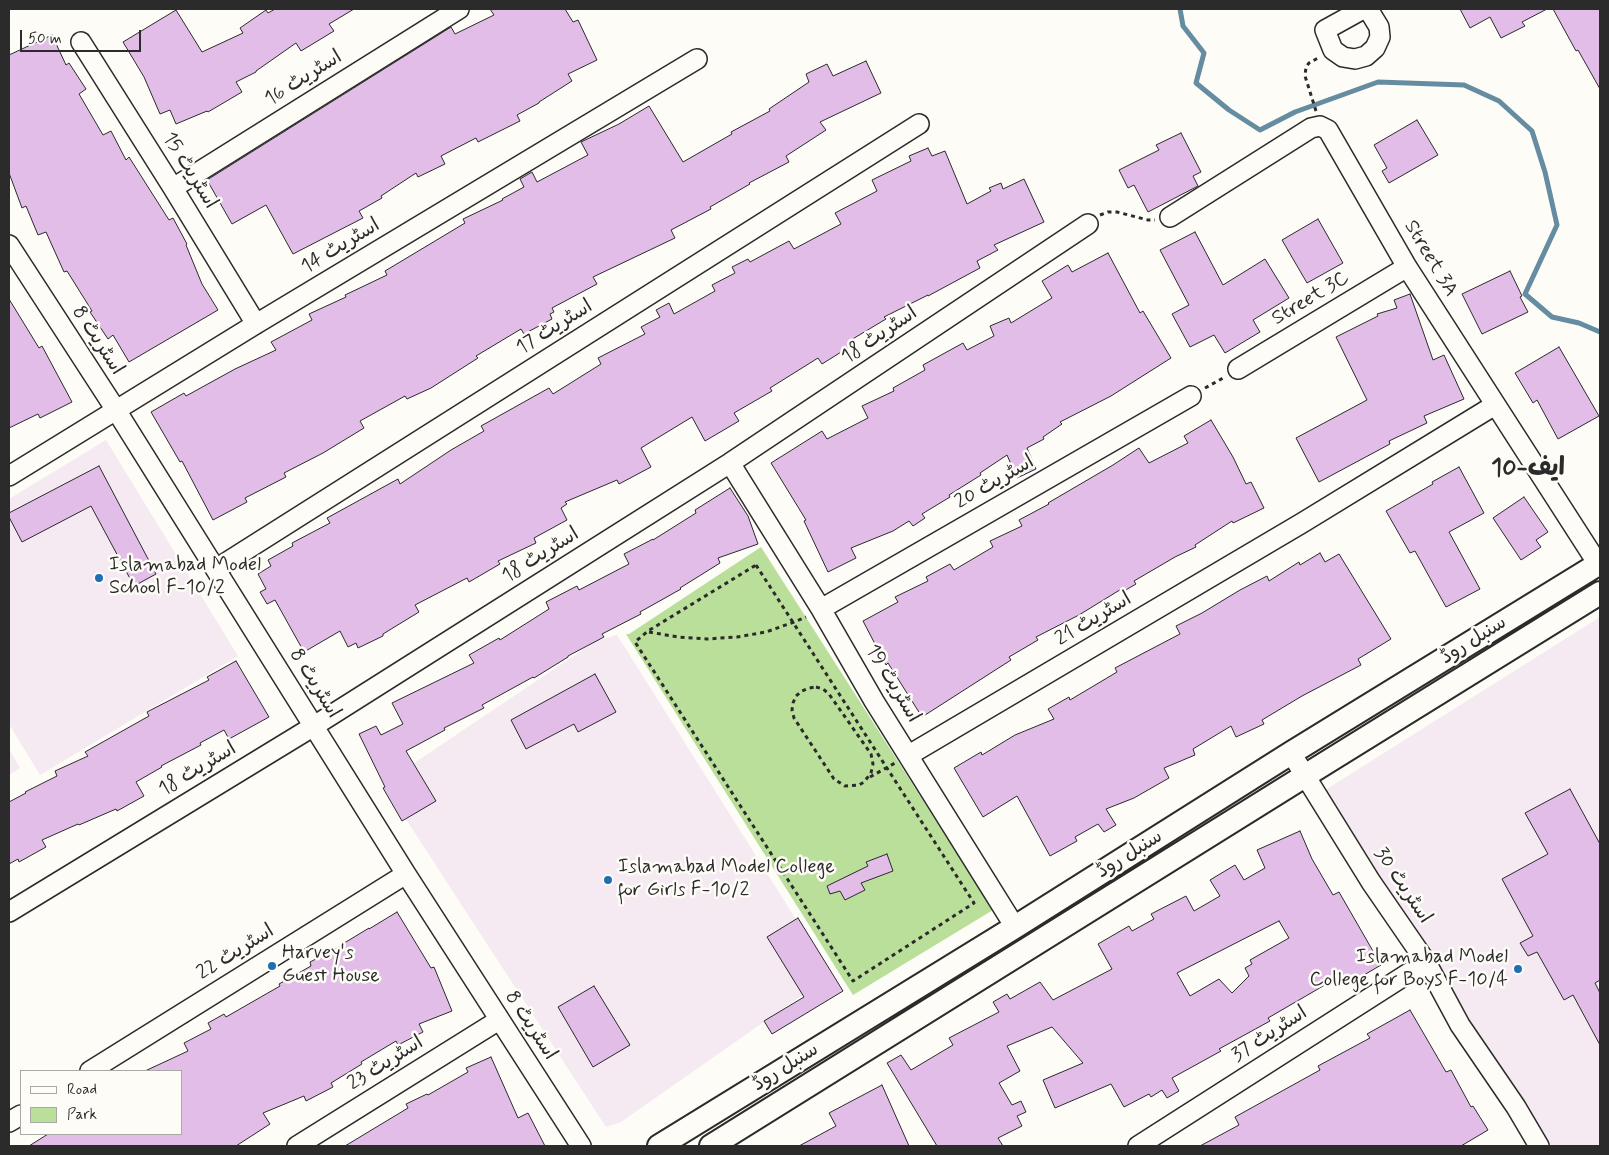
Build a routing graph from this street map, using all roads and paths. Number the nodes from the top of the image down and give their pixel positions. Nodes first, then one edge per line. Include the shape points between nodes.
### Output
1 (459, 9) edge
2 (1363, 9) edge
3 (1368, 9) edge
4 (81, 42) dead end
5 (1333, 50) junction
6 (698, 59) dead end
7 (919, 124) dead end
8 (1320, 126) junction
9 (173, 188) junction
10 (1170, 217) joint
11 (1088, 224) joint
12 (10, 248) edge
13 (1407, 267) junction
14 (256, 324) junction
15 (1238, 369) joint
16 (1191, 396) joint
17 (1495, 405) junction
18 (116, 410) junction
19 (730, 463) junction
20 (9, 476) edge
21 (1599, 564) edge
22 (216, 570) junction
23 (1600, 593) edge
24 (821, 609) junction
25 (794, 622) junction
26 (648, 632) junction
27 (314, 726) junction
28 (1291, 753) junction
29 (909, 755) junction
30 (887, 768) junction
31 (1305, 775) junction
32 (869, 777) junction
33 (406, 874) junction
34 (9, 912) edge
35 (1015, 927) junction
36 (1426, 962) junction
37 (938, 975) junction
38 (951, 996) junction
39 (499, 1020) junction
40 (92, 1070) edge
41 (20, 1115) edge
42 (9, 1122) edge
43 (1532, 1144) edge
44 (297, 1146) edge
45 (581, 1146) edge
46 (659, 1146) edge
47 (711, 1146) edge
48 (1138, 1146) edge

1 - 9 street, اسٹریٹ 16
2 - 5 street via 1325,30
3 - 5 street via 1379,27 1380,38 1375,48 1366,56 1354,59
4 - 9 street, اسٹریٹ 15
5 - 8 path via 1306,67 1305,76
6 - 14 street, اسٹریٹ 14
7 - 22 street, اسٹریٹ 17
8 - 10 street via 1310,128
8 - 13 street, Street 3A via 1328,130
9 - 14 street, اسٹریٹ 15
10 - 11 path via 1148,220 1108,212
11 - 19 street, اسٹریٹ 18
12 - 18 street, اسٹریٹ 8
13 - 15 street, Street 3C
13 - 17 street, Street 3A
14 - 18 street, اسٹریٹ 14
15 - 16 path
16 - 24 street, اسٹریٹ 20
17 - 21 street, Street 3A
17 - 29 street, اسٹریٹ 21
18 - 20 street, اسٹریٹ 14
18 - 22 street, اسٹریٹ 8
19 - 24 street, اسٹریٹ 19
19 - 27 street, اسٹریٹ 18
21 - 28 street, سنبل روڈ
22 - 27 street, اسٹریٹ 8
23 - 31 street, سنبل روڈ
24 - 25 path
24 - 29 street, اسٹریٹ 19
25 - 26 path via 766,632 737,637 707,639
25 - 26 path via 756,565
25 - 30 path
26 - 30 path via 635,642 853,981 974,903
27 - 33 street, اسٹریٹ 8
27 - 34 street, اسٹریٹ 18
28 - 31 street, اسٹریٹ 30
28 - 35 street, سنبل روڈ
29 - 30 path
29 - 35 street, اسٹریٹ 19
30 - 32 path
31 - 36 street, اسٹریٹ 30 via 1371,882
31 - 38 street, سنبل روڈ
32 - 32 path via 852,787 839,784 834,779 794,718 792,710 796,696 816,687 830,694 870,754 873,768
33 - 39 street, اسٹریٹ 8
33 - 40 street, اسٹریٹ 22
35 - 37 street, سنبل روڈ
36 - 43 street, اسٹریٹ 30 via 1460,1025 1516,1107
36 - 48 street, اسٹریٹ 37
37 - 38 street
37 - 46 street, سنبل روڈ
38 - 47 street, سنبل روڈ
39 - 44 street, اسٹریٹ 23
39 - 45 street, اسٹریٹ 8
41 - 42 street

